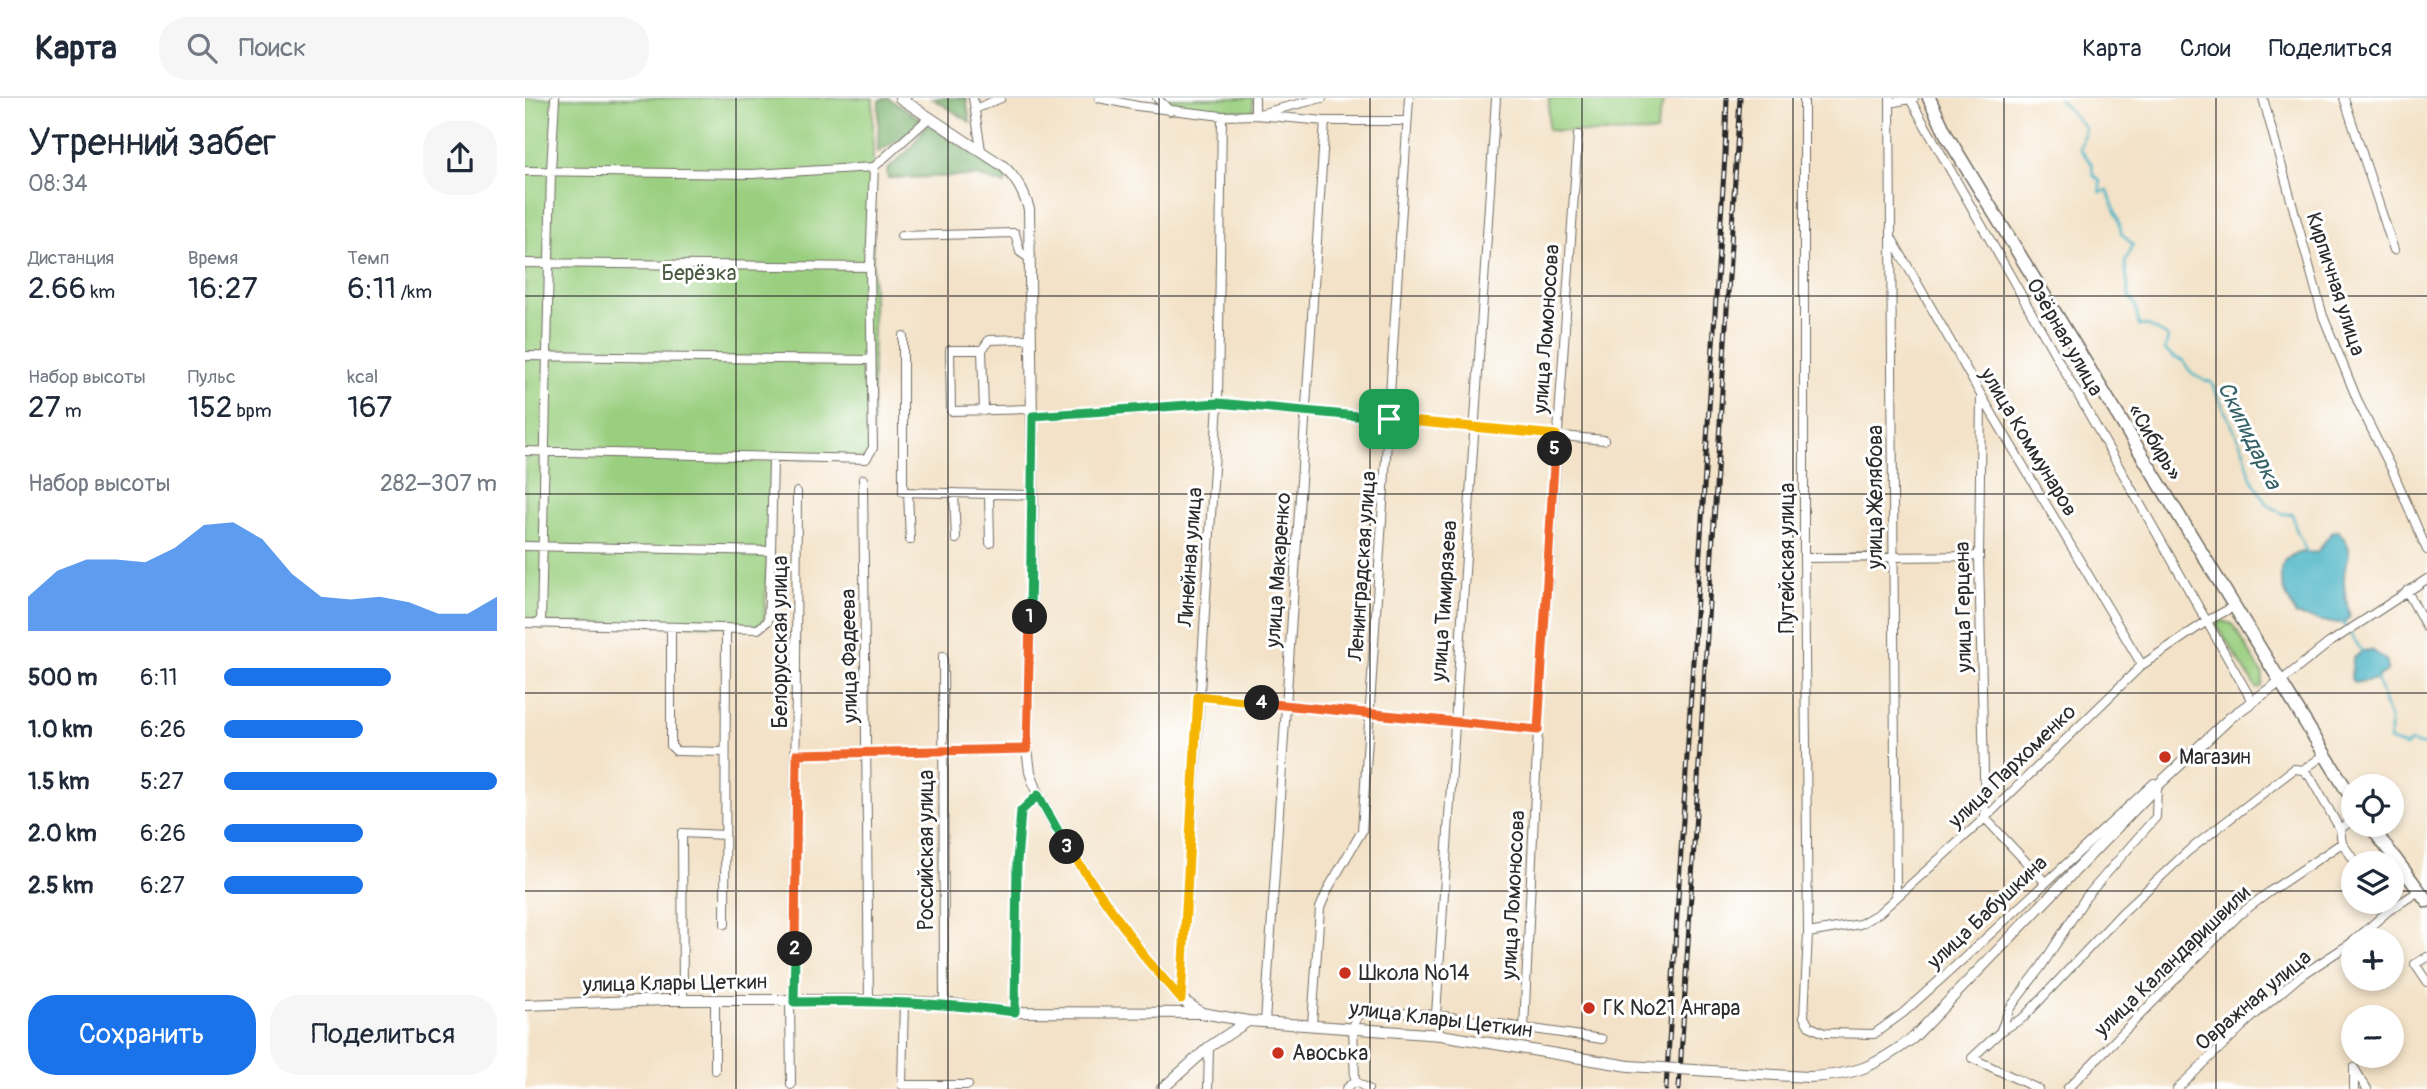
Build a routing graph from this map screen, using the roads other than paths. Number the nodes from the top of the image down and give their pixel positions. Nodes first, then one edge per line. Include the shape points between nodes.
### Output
1 (555, 98) edge
2 (900, 98) edge
3 (973, 98) edge
4 (1001, 98) edge
5 (1098, 98) edge
6 (1157, 98) edge
7 (1255, 98) edge
8 (1322, 98) edge
9 (1409, 98) edge
10 (1496, 98) edge
11 (1804, 98) edge
12 (1912, 98) edge
13 (1929, 98) edge
14 (2263, 98) edge
15 (2344, 98) edge
16 (1890, 101) edge
17 (975, 109) junction
18 (1170, 110) junction
19 (1255, 115) junction
20 (1222, 116) junction
21 (930, 117) junction
22 (1325, 121) junction
23 (1407, 121) junction
24 (1578, 135) dead end
25 (981, 150) junction
26 (874, 167) junction
27 (525, 171) edge
28 (551, 171) junction
29 (1890, 234) junction
30 (901, 236) dead end
31 (2394, 250) dead end
32 (1030, 258) junction
33 (525, 263) edge
34 (550, 264) junction
35 (870, 267) junction
36 (903, 337) dead end
37 (1031, 339) junction
38 (982, 350) junction
39 (525, 356) edge
40 (547, 357) junction
41 (870, 360) junction
42 (1981, 395) junction
43 (1218, 403) junction
44 (984, 411) junction
45 (1305, 411) junction
46 (1033, 413) junction
47 (1389, 419) junction
48 (1473, 427) junction
49 (1556, 435) junction
50 (1604, 440) dead end
51 (525, 451) edge
52 (544, 451) junction
53 (773, 458) junction
54 (863, 479) dead end
55 (797, 492) dead end
56 (908, 492) junction
57 (954, 493) junction
58 (989, 495) junction
59 (1033, 495) junction
60 (956, 539) dead end
61 (910, 540) dead end
62 (991, 544) dead end
63 (525, 546) edge
64 (543, 546) junction
65 (2427, 550) edge
66 (771, 551) junction
67 (1979, 556) junction
68 (1804, 558) junction
69 (1893, 558) junction
70 (2427, 579) edge
71 (2407, 591) junction
72 (2233, 607) junction
73 (2207, 621) junction
74 (525, 623) edge
75 (541, 624) junction
76 (671, 627) junction
77 (726, 628) junction
78 (2427, 628) edge
79 (943, 656) dead end
80 (2142, 666) junction
81 (2281, 681) junction
82 (1198, 696) junction
83 (2252, 701) junction
84 (1286, 706) junction
85 (1369, 713) junction
86 (1454, 721) junction
87 (1538, 730) junction
88 (1027, 749) junction
89 (943, 750) junction
90 (725, 752) junction
91 (867, 753) junction
92 (797, 754) junction
93 (2323, 756) junction
94 (2181, 763) junction
95 (2303, 770) junction
96 (2341, 783) edge
97 (2157, 786) junction
98 (1038, 795) junction
99 (1985, 818) junction
100 (2340, 829) joint
101 (725, 835) junction
102 (2379, 837) edge
103 (2342, 843) junction
104 (2348, 851) edge
105 (2045, 882) junction
106 (1896, 896) junction
107 (2423, 896) edge
108 (2404, 904) edge
109 (2385, 914) edge
110 (725, 924) dead end
111 (2369, 928) edge
112 (1808, 933) junction
113 (2341, 949) edge
114 (2427, 957) edge
115 (2427, 982) edge
116 (1181, 999) junction
117 (869, 1000) junction
118 (684, 1001) junction
119 (715, 1001) junction
120 (904, 1001) junction
121 (792, 1002) junction
122 (944, 1003) junction
123 (526, 1007) edge
124 (1015, 1012) junction
125 (1202, 1013) junction
126 (1436, 1015) junction
127 (1804, 1017) joint
128 (1248, 1021) junction
129 (1265, 1021) junction
130 (1312, 1025) junction
131 (1353, 1027) junction
132 (1524, 1028) junction
133 (2000, 1032) junction
134 (1602, 1039) dead end
135 (1209, 1048) junction
136 (715, 1070) dead end
137 (1355, 1081) junction
138 (791, 1085) dead end
139 (968, 1086) dead end
140 (1162, 1089) edge
141 (1208, 1089) edge
142 (1346, 1089) edge
143 (1369, 1089) edge
144 (2038, 1089) edge
145 (2067, 1089) edge
146 (2177, 1089) edge
147 (2354, 1089) edge
148 (2367, 1089) edge

1 - 28 street
2 - 21 street
3 - 17 street
4 - 17 street
5 - 18 street
6 - 18 street
7 - 19 street
8 - 19 street
9 - 23 street, Ленинградская улица
10 - 48 street, улица Тимирязева
11 - 68 street, Путейская улица
12 - 16 street
12 - 73 street, Озёрная улица
13 - 72 main road, «Сибирь» via 1947,136
14 - 65 street, Кирпичная улица via 2323,316
15 - 31 street
16 - 29 street, улица Желябова
17 - 25 street
18 - 20 street
19 - 20 street
19 - 22 street
20 - 43 street, Линейная улица
21 - 25 street
21 - 26 street
22 - 23 street
22 - 45 street, улица Макаренко
23 - 47 street, Ленинградская улица
24 - 49 street, улица Ломоносова
25 - 32 street via 1016,177 1024,192
26 - 28 street via 752,174
26 - 35 street
27 - 28 street
28 - 34 street
29 - 42 street, улица Коммунаров
29 - 69 street, улица Желябова
30 - 32 street via 1015,233 1020,252
32 - 37 street
33 - 34 street
34 - 35 street
34 - 40 street
35 - 41 street
36 - 56 street via 903,492
37 - 38 street via 989,340
37 - 46 street
38 - 44 street
38 - 44 street via 950,350 951,411
39 - 40 street
40 - 41 street
40 - 52 street
41 - 53 street via 873,448 866,458
42 - 67 street, улица Герцена
42 - 80 street, улица Коммунаров
43 - 45 street
43 - 46 street
43 - 82 street, Линейная улица
44 - 46 street
45 - 47 street
45 - 84 street, улица Макаренко
46 - 59 street
47 - 48 street
47 - 85 street, Ленинградская улица
48 - 49 street
48 - 86 street, улица Тимирязева
49 - 50 street
49 - 87 street, улица Ломоносова
51 - 52 street
52 - 53 street
52 - 64 street
53 - 66 street
54 - 91 street, улица Фадеева
55 - 92 street, Белорусская улица
56 - 57 street
56 - 61 street
57 - 58 street
57 - 60 street
58 - 59 street
58 - 62 street
59 - 88 street
63 - 64 street
64 - 66 street
64 - 75 street
66 - 77 street via 768,621 758,629
67 - 69 street
67 - 99 street, улица Герцена
68 - 69 street
68 - 112 street, Путейская улица
69 - 106 street, улица Желябова
70 - 71 street
71 - 78 street
71 - 81 street
72 - 73 street, улица Пархоменко
72 - 81 main road, «Сибирь»
73 - 80 street, улица Пархоменко
73 - 83 street, Озёрная улица
74 - 75 street
75 - 76 street
76 - 77 street
76 - 90 street via 671,746 676,751
77 - 90 street
79 - 89 street, Российская улица
80 - 99 street, улица Пархоменко
81 - 83 street, улица Клары Цеткин
81 - 93 main road, «Сибирь»
82 - 84 street
82 - 116 street, Линейная улица
83 - 94 street, улица Клары Цеткин
84 - 85 street
84 - 129 street, улица Макаренко
85 - 86 street
85 - 130 street, Ленинградская улица via 1362,831 1320,908
86 - 87 street
86 - 126 street, улица Тимирязева
87 - 132 street, улица Ломоносова
88 - 89 street
88 - 98 street
89 - 91 street
89 - 122 street, Российская улица
90 - 101 street
91 - 92 street
91 - 117 street, улица Фадеева
92 - 121 street, Белорусская улица
93 - 95 street
93 - 96 main road, «Сибирь»
94 - 97 street, улица Клары Цеткин
94 - 105 street, улица Бабушкина
95 - 100 street
95 - 133 street via 2294,769 2187,852 2024,1017
97 - 131 street, улица Клары Цеткин, bridge via 1912,1039 1861,1070 1808,1077 1629,1066 1494,1042
97 - 133 street via 2156,817 2086,897 2010,1008
98 - 116 street via 1068,848 1147,960
98 - 124 street via 1021,811
99 - 105 street
99 - 106 street, улица Пархоменко
100 - 103 street
101 - 110 street
101 - 118 street via 682,833
102 - 107 main road
103 - 104 street
103 - 145 street, улица Каландаришвили via 2240,914
105 - 127 street, улица Бабушкина via 1903,1013 1874,1034 1824,1033 1809,1026
106 - 112 street, улица Пархоменко via 1860,924
107 - 108 street, Овражная улица
109 - 111 street, Овражная улица
112 - 127 street, Путейская улица
113 - 146 street, Овражная улица via 2299,977
114 - 115 street via 2415,964
116 - 125 street
117 - 120 street, улица Клары Цеткин
117 - 121 street, улица Клары Цеткин
118 - 119 street, улица Клары Цеткин
118 - 123 street, улица Клары Цеткин
119 - 121 street, улица Клары Цеткин
119 - 136 street
120 - 122 street, улица Клары Цеткин
120 - 139 street via 902,1086
121 - 138 street, Белорусская улица
122 - 124 street, улица Клары Цеткин
124 - 125 street, улица Клары Цеткин
125 - 128 street, улица Клары Цеткин
126 - 131 street via 1369,1011 1358,1016
126 - 132 street
128 - 129 street, улица Клары Цеткин
128 - 135 street
129 - 130 street, улица Клары Цеткин
130 - 131 street, улица Клары Цеткин
131 - 137 street
132 - 134 street
133 - 144 street via 1972,1058
135 - 140 street
135 - 141 street
137 - 142 street
137 - 143 street
147 - 148 street via 2354,1068

